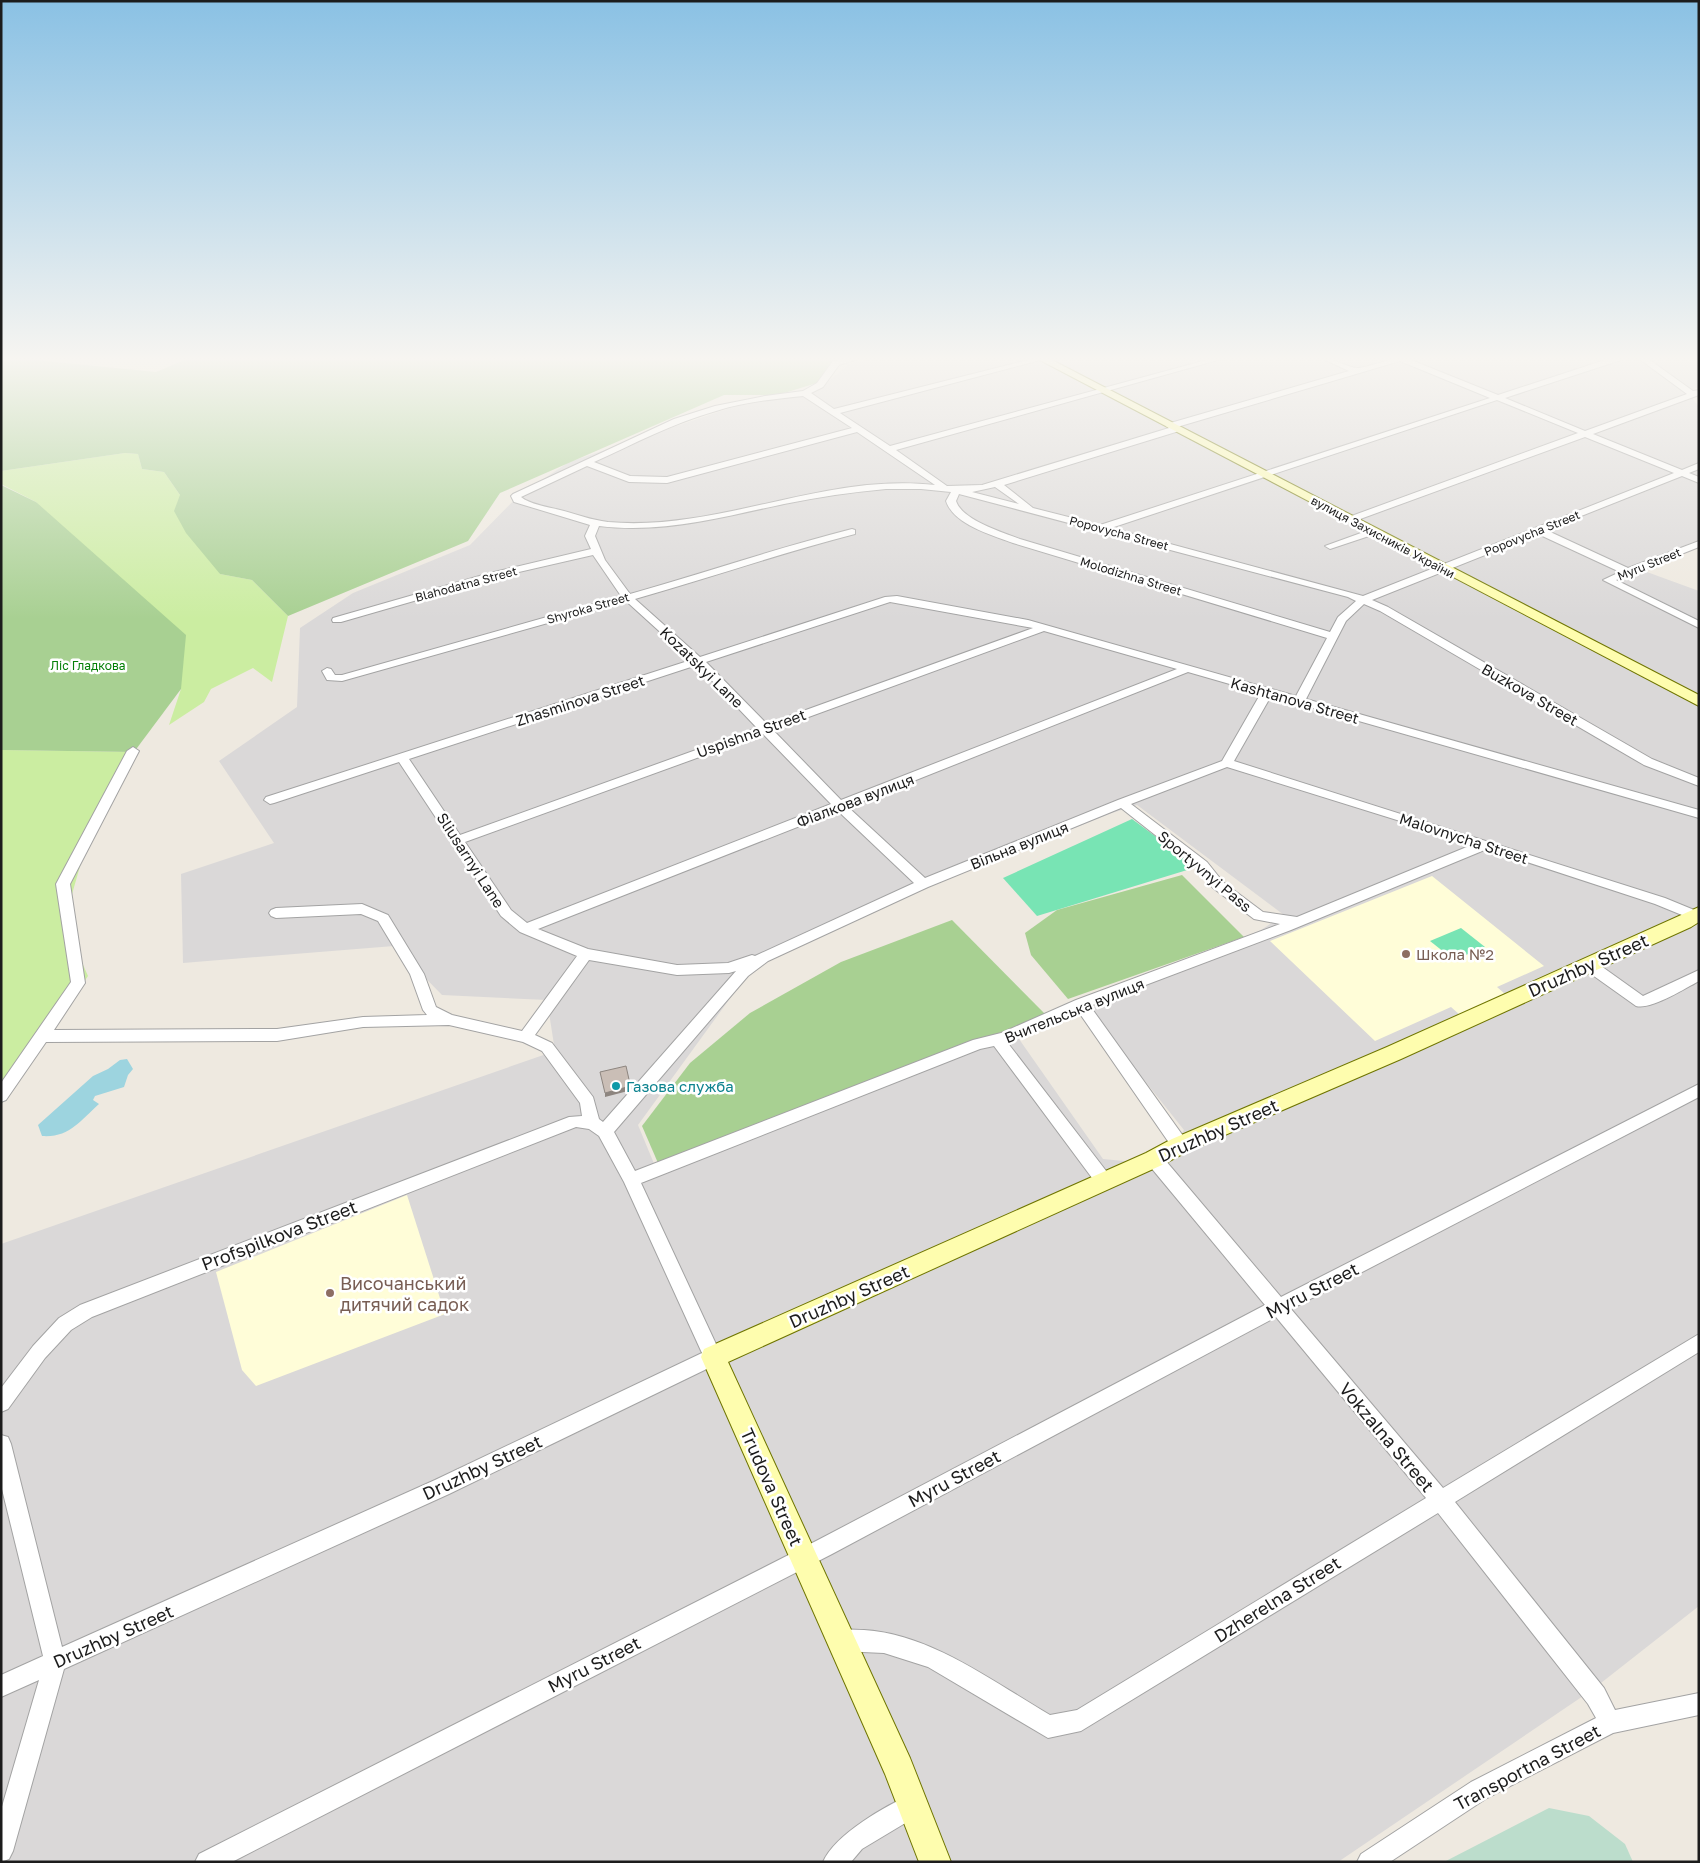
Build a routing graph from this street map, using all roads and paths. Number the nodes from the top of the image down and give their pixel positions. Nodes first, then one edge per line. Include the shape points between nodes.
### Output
1 (624, 445) edge
2 (799, 445) edge
3 (884, 445) edge
4 (905, 445) edge
5 (1118, 445) edge
6 (1207, 445) edge
7 (1356, 445) edge
8 (1556, 445) edge
9 (1613, 445) edge
10 (890, 449) junction
11 (586, 462) junction
12 (1699, 466) edge
13 (1681, 473) junction
14 (1264, 475) junction
15 (1699, 480) edge
16 (997, 484) junction
17 (952, 489) junction
18 (1036, 511) junction
19 (1349, 520) junction
20 (596, 523) junction
21 (1101, 528) junction
22 (1538, 530) junction
23 (852, 532) dead end
24 (1372, 532) junction
25 (1699, 544) edge
26 (1330, 546) dead end
27 (596, 551) junction
28 (1443, 568) junction
29 (1628, 572) junction
30 (627, 597) junction
31 (889, 599) joint
32 (1363, 600) junction
33 (337, 620) dead end
34 (1699, 626) edge
35 (1043, 628) junction
36 (1333, 636) junction
37 (700, 662) junction
38 (1186, 669) junction
39 (327, 671) dead end
40 (1267, 692) junction
41 (1299, 701) junction
42 (1699, 701) edge
43 (765, 728) junction
44 (133, 751) dead end
45 (402, 758) junction
46 (1227, 764) junction
47 (1699, 782) edge
48 (270, 800) dead end
49 (1122, 803) junction
50 (840, 806) junction
51 (1699, 814) edge
52 (459, 840) junction
53 (1486, 844) junction
54 (923, 884) junction
55 (276, 913) dead end
56 (1698, 915) edge
57 (1296, 921) junction
58 (525, 929) junction
59 (586, 954) junction
60 (763, 957) junction
61 (1589, 965) junction
62 (1699, 974) edge
63 (1081, 1004) junction
64 (449, 1020) junction
65 (42, 1036) junction
66 (526, 1037) junction
67 (998, 1041) junction
68 (1699, 1090) edge
69 (1, 1096) edge
70 (598, 1127) junction
71 (1180, 1145) junction
72 (1154, 1159) junction
73 (631, 1180) junction
74 (1104, 1181) junction
75 (1278, 1307) junction
76 (1699, 1342) edge
77 (714, 1357) junction
78 (1, 1403) edge
79 (1, 1444) edge
80 (1440, 1499) junction
81 (804, 1557) junction
82 (841, 1640) junction
83 (55, 1663) junction
84 (1, 1686) edge
85 (1699, 1704) edge
86 (1610, 1722) junction
87 (914, 1805) junction
88 (1, 1851) edge
89 (207, 1862) edge
90 (836, 1862) edge
91 (935, 1862) edge
92 (1369, 1862) edge

1 - 11 street
2 - 11 street via 667,480 629,479
3 - 10 street
4 - 10 street
5 - 16 street
6 - 14 street, вулиця Захисників України
7 - 14 street
8 - 19 street
9 - 13 street
10 - 17 street
11 - 20 street, Popovycha Street via 516,496 517,500
12 - 13 street, Popovycha Street
13 - 15 street
13 - 22 street, Popovycha Street
14 - 19 street, вулиця Захисників України
14 - 21 street
16 - 17 street
16 - 18 street
17 - 18 street, Popovycha Street
17 - 20 street, Popovycha Street via 934,486 857,488 811,494 679,523
17 - 36 street, Molodizhna Street via 954,510 992,531 1035,548
18 - 21 street, Popovycha Street
19 - 24 street, вулиця Захисників України
20 - 27 street, Kozatskyi Lane via 590,536
21 - 32 street, Popovycha Street
22 - 28 street, Popovycha Street
22 - 29 street
23 - 30 street, Shyroka Street
24 - 26 street
24 - 28 street, вулиця Захисників України
25 - 29 street, Myru Street
27 - 30 street, Kozatskyi Lane
27 - 33 street, Blahodatna Street via 494,575
28 - 32 street, Popovycha Street
28 - 42 street, вулиця Захисників України
29 - 34 street, Myru Street via 1608,580
30 - 37 street, Kozatskyi Lane
30 - 39 street, Shyroka Street via 342,678 331,678
31 - 35 street, Kashtanova Street
31 - 37 street, Zhasminova Street
32 - 36 street via 1342,619
32 - 47 street, Buzkova Street via 1384,609 1648,762
35 - 38 street, Kashtanova Street
35 - 43 street, Uspishna Street
36 - 41 street
37 - 43 street, Kozatskyi Lane
37 - 45 street, Zhasminova Street
38 - 40 street, Kashtanova Street
38 - 50 street, Фіалкова вулиця
40 - 41 street, Kashtanova Street
40 - 46 street
41 - 51 street, Kashtanova Street
43 - 50 street, Kozatskyi Lane
43 - 52 street, Uspishna Street
44 - 65 street via 63,884 78,983
45 - 48 street, Zhasminova Street
45 - 52 street, Sliusarnyi Lane
46 - 49 street, Вільна вулиця
46 - 53 street, Malovnycha Street
49 - 54 street, Вільна вулиця
49 - 57 street, Sportyvnyi Pass via 1202,865 1218,885 1259,916
50 - 54 street, Kozatskyi Lane
50 - 58 street, Фіалкова вулиця
52 - 58 street, Sliusarnyi Lane via 506,913
53 - 56 street, Malovnycha Street
53 - 57 street, Вчительська вулиця
54 - 60 street, Вільна вулиця
55 - 64 street via 362,909 383,918 417,974 430,1010
56 - 61 street, Druzhby Street
57 - 63 street, Вчительська вулиця via 1254,940
58 - 59 street, Sliusarnyi Lane
59 - 60 street, Sliusarnyi Lane via 677,970 729,968
59 - 66 street
60 - 70 street, Вільна вулиця via 743,972
61 - 62 street via 1641,1002
61 - 71 street, Druzhby Street
63 - 67 street, Вчительська вулиця
63 - 71 street
64 - 65 street via 363,1022 277,1035
64 - 66 street, Trudova Street
65 - 69 street
66 - 70 street, Trudova Street via 547,1047 587,1101
67 - 73 street, Вчительська вулиця via 978,1044
67 - 74 street
68 - 75 street, Myru Street
70 - 73 street, Trudova Street
70 - 78 street, Profspilkova Street via 575,1121 552,1129 86,1311 65,1324 39,1352
71 - 72 street, Druzhby Street
72 - 74 street, Druzhby Street
72 - 75 street, Vokzalna Street
73 - 77 street, Trudova Street
74 - 77 street, Druzhby Street
75 - 80 street, Vokzalna Street
75 - 81 street, Myru Street
76 - 80 street, Dzherelna Street
77 - 81 street, Trudova Street
77 - 83 street, Druzhby Street via 442,1487
79 - 83 street
80 - 82 street, Dzherelna Street via 1081,1720 1048,1728 934,1658 884,1642
80 - 86 street, Vokzalna Street via 1596,1696
81 - 82 street, Trudova Street
81 - 89 street, Myru Street
82 - 87 street, Trudova Street
83 - 84 street, Druzhby Street
83 - 88 street
85 - 86 street, Transportna Street
86 - 92 street, Transportna Street via 1480,1790
87 - 90 street via 854,1841
87 - 91 street, Trudova Street

